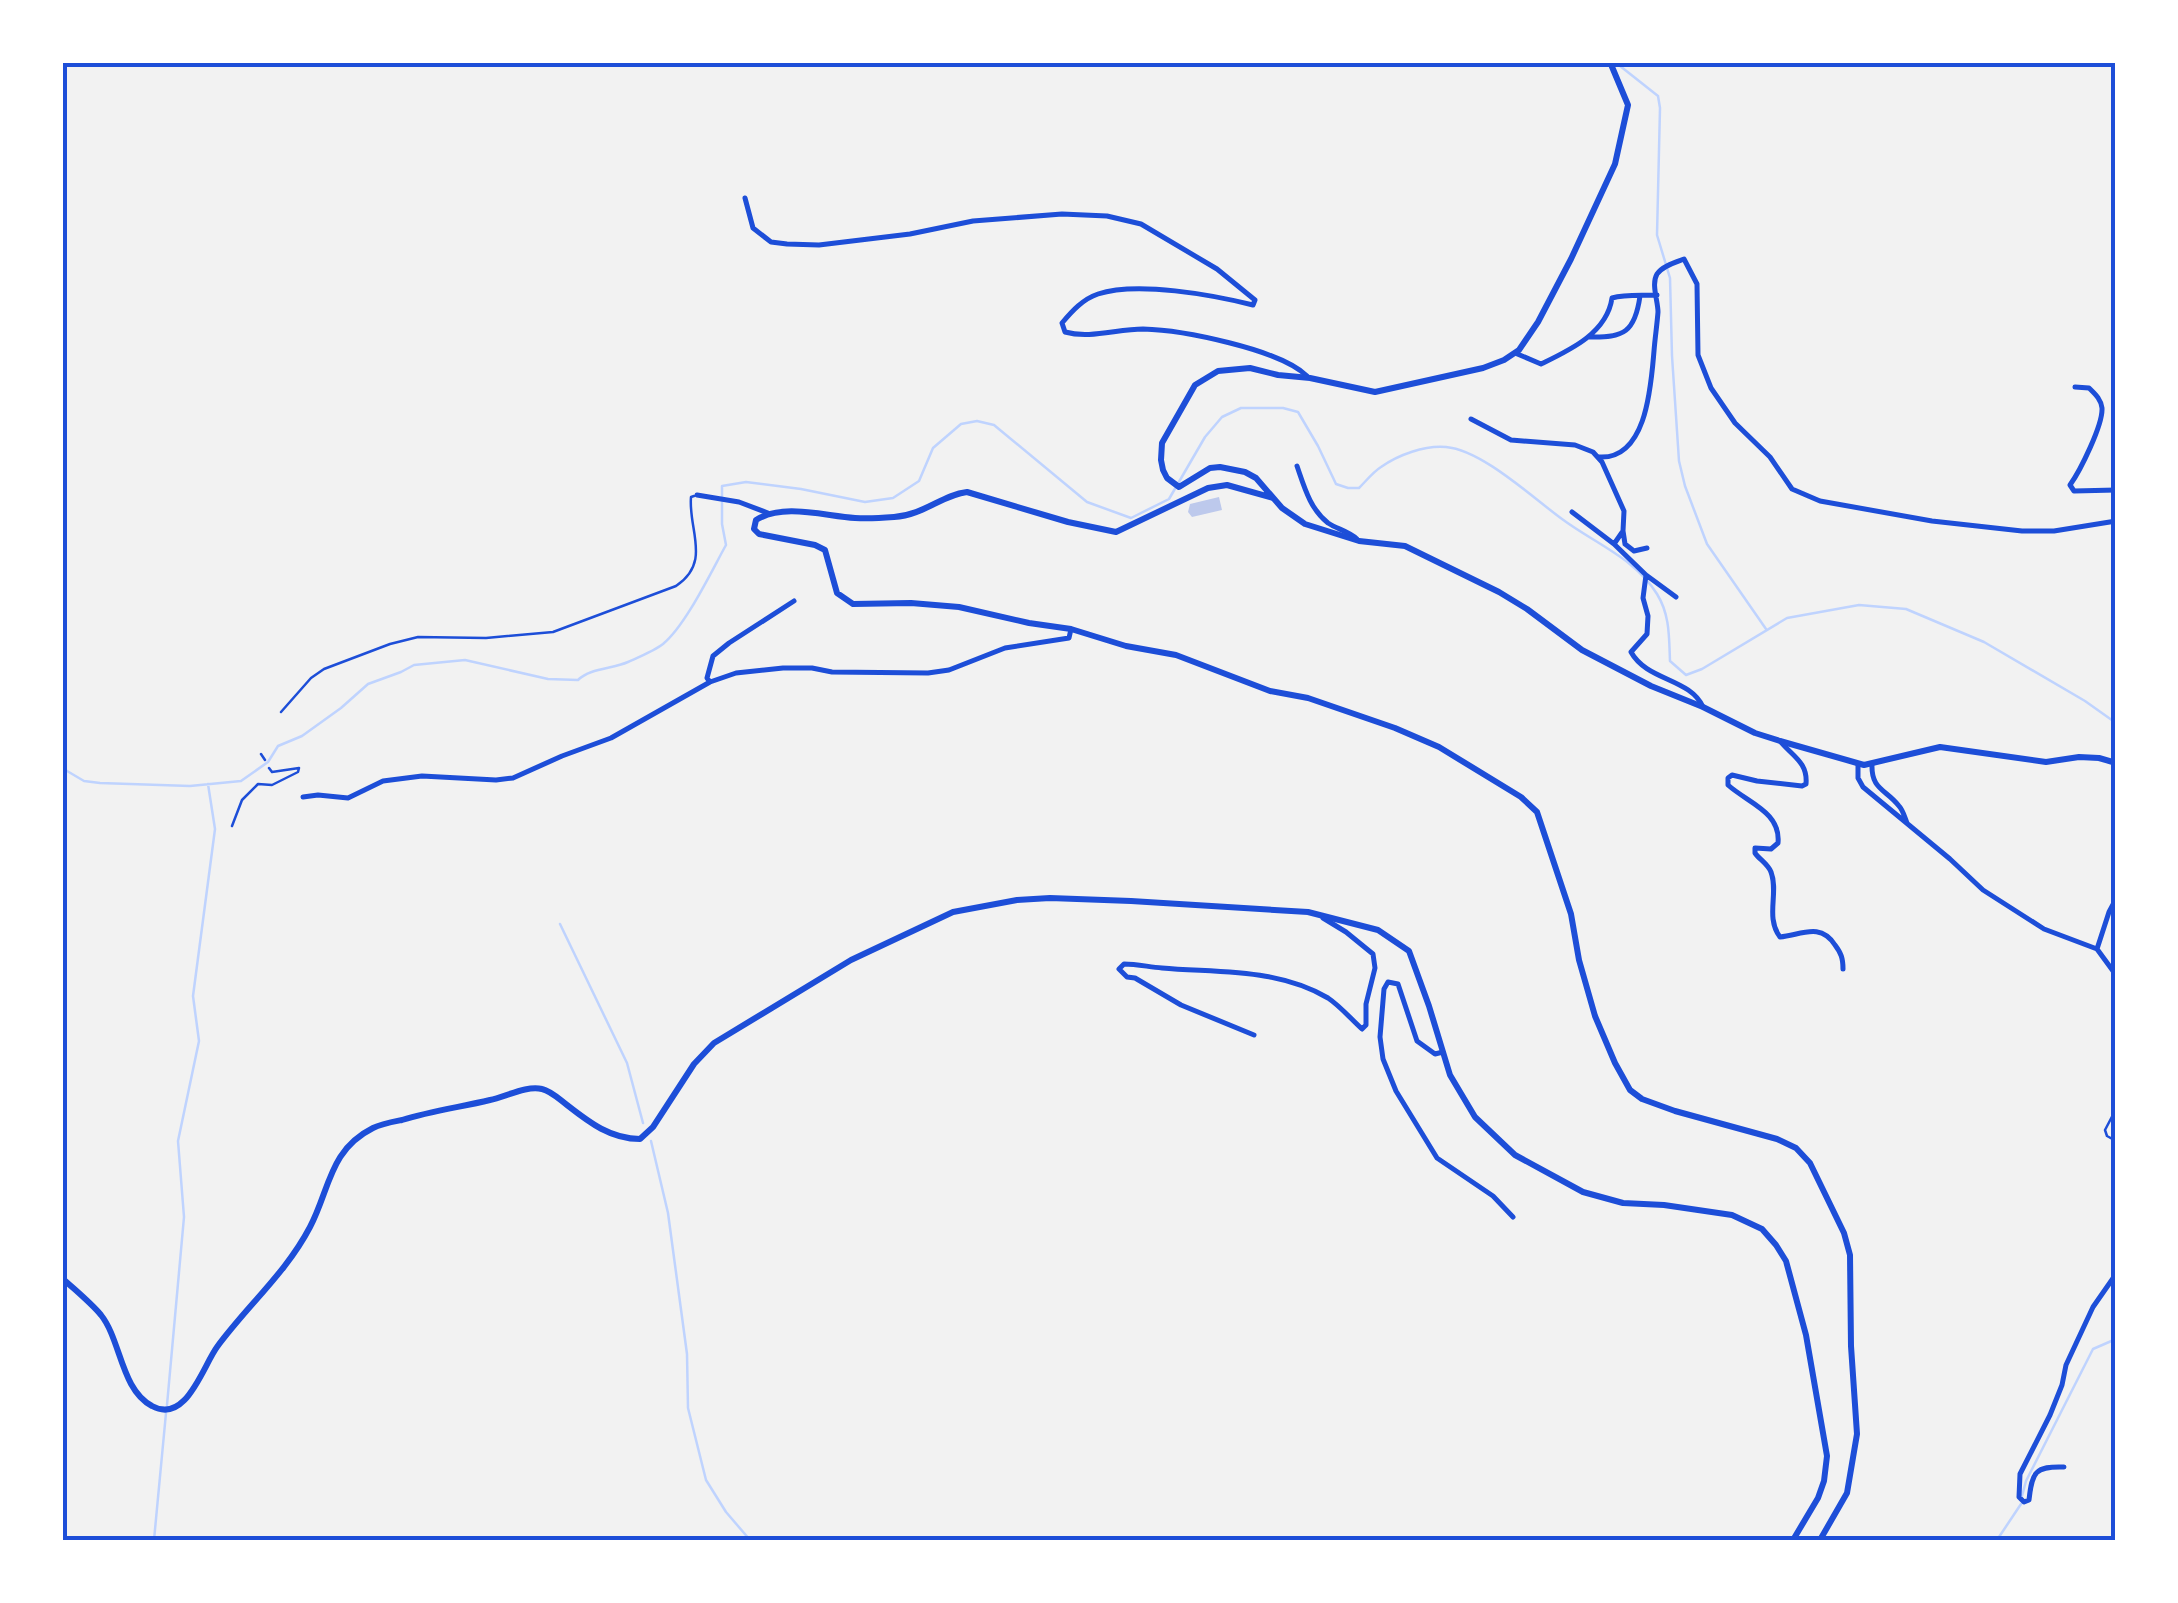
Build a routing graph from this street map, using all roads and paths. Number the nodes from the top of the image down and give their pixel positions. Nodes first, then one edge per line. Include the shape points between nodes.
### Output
1 (1610, 64) edge
2 (744, 198) dead end
3 (1657, 295) junction
4 (1640, 296) junction
5 (1588, 337) junction
6 (1515, 354) junction
7 (1310, 378) junction
8 (2075, 387) dead end
9 (1470, 419) dead end
10 (1598, 458) junction
11 (1297, 466) dead end
12 (2116, 490) edge
13 (697, 495) joint
14 (1273, 498) junction
15 (1572, 512) dead end
16 (768, 513) junction
17 (2116, 521) edge
18 (1623, 532) junction
19 (1359, 540) junction
20 (1614, 544) junction
21 (1646, 548) dead end
22 (1646, 575) junction
23 (1676, 597) dead end
24 (794, 601) dead end
25 (1071, 629) junction
26 (710, 682) junction
27 (1703, 707) junction
28 (282, 712) dead end
29 (1780, 741) junction
30 (261, 754) dead end
31 (264, 760) dead end
32 (2116, 763) edge
33 (1858, 764) junction
34 (1872, 764) junction
35 (269, 768) dead end
36 (303, 797) dead end
37 (1906, 823) junction
38 (232, 826) dead end
39 (2116, 899) edge
40 (1316, 913) junction
41 (2097, 949) junction
42 (1843, 969) dead end
43 (2116, 975) edge
44 (1254, 1036) dead end
45 (1442, 1052) junction
46 (2116, 1109) edge
47 (2116, 1141) edge
48 (1512, 1217) dead end
49 (2116, 1274) edge
50 (62, 1278) edge
51 (2064, 1467) dead end
52 (1793, 1540) edge
53 (1820, 1540) edge

1 - 6 street via 1628,106 1615,164 1538,322
2 - 7 street via 753,228 771,242 787,244 1062,214 1140,224 1217,269 1246,290 1253,305 1118,290 1074,308 1062,323 1064,332 1142,329 1231,342
3 - 4 street
3 - 10 street via 1648,408 1619,454
3 - 17 street via 1657,273 1684,259 1697,284 1698,355 1711,388 1792,489 1820,501 2003,529 2054,531
4 - 5 street via 1612,298 1610,312
4 - 5 street via 1629,329
5 - 6 street via 1540,364
6 - 7 street via 1483,368 1375,392
7 - 14 street via 1218,370 1195,385 1162,444 1167,478 1180,487 1210,468 1235,469 1256,478
8 - 12 street via 2089,388 2103,411 2070,485 2074,491
9 - 10 street via 1510,440 1575,446
10 - 18 street via 1620,500
11 - 19 street via 1317,512
13 - 16 street
13 - 28 lane via 690,503 695,563 676,586 554,632 418,637 360,654 311,678
14 - 16 street via 1220,485 1116,532 967,492 899,517
14 - 19 street via 1305,524
15 - 20 street
16 - 25 street via 754,530 825,550 838,593 853,604 959,607
18 - 20 street
18 - 21 street via 1634,551
19 - 27 street via 1405,546 1498,592 1582,650
20 - 22 street
22 - 23 street
22 - 27 street via 1647,634 1630,652 1637,664 1697,694
24 - 26 street via 713,656
25 - 26 street via 1069,638 1005,648 949,670 784,668
25 - 53 street via 1176,655 1382,723 1439,747 1538,812 1595,1016 1630,1090 1796,1148 1810,1162 1844,1233 1857,1434 1847,1493
26 - 36 street via 610,738 513,778 422,776 383,781 348,798
27 - 29 street
29 - 33 street
29 - 42 street via 1803,763 1806,784 1732,775 1728,785 1777,826 1778,843 1755,848 1772,874 1776,932 1786,937 1820,931 1839,952
30 - 31 path
32 - 34 street via 2079,756 2046,762 1940,747
33 - 34 street
33 - 37 street via 1863,788
34 - 37 street via 1874,780 1899,805
35 - 38 path via 299,768 272,785 258,784 238,806
37 - 41 street via 2032,923
39 - 41 street
40 - 44 street via 1373,954 1362,1029 1330,999 1278,980 1226,970 1136,964 1119,969
40 - 45 street via 1378,930 1409,952
40 - 50 street via 1050,898 953,912 851,960 714,1043 640,1139 622,1139 591,1124 539,1088 374,1127 335,1162 310,1228 215,1349 184,1401 168,1409 139,1396 102,1316
41 - 43 street
45 - 48 street via 1417,1041 1398,984 1388,982 1380,1037 1396,1090 1438,1158
45 - 52 street via 1474,1117 1515,1155 1583,1192 1732,1215 1762,1229 1776,1245 1806,1335 1827,1456 1818,1498
46 - 47 lane via 2104,1130
49 - 51 street via 2093,1307 2020,1474 2022,1499 2028,1500 2036,1472

